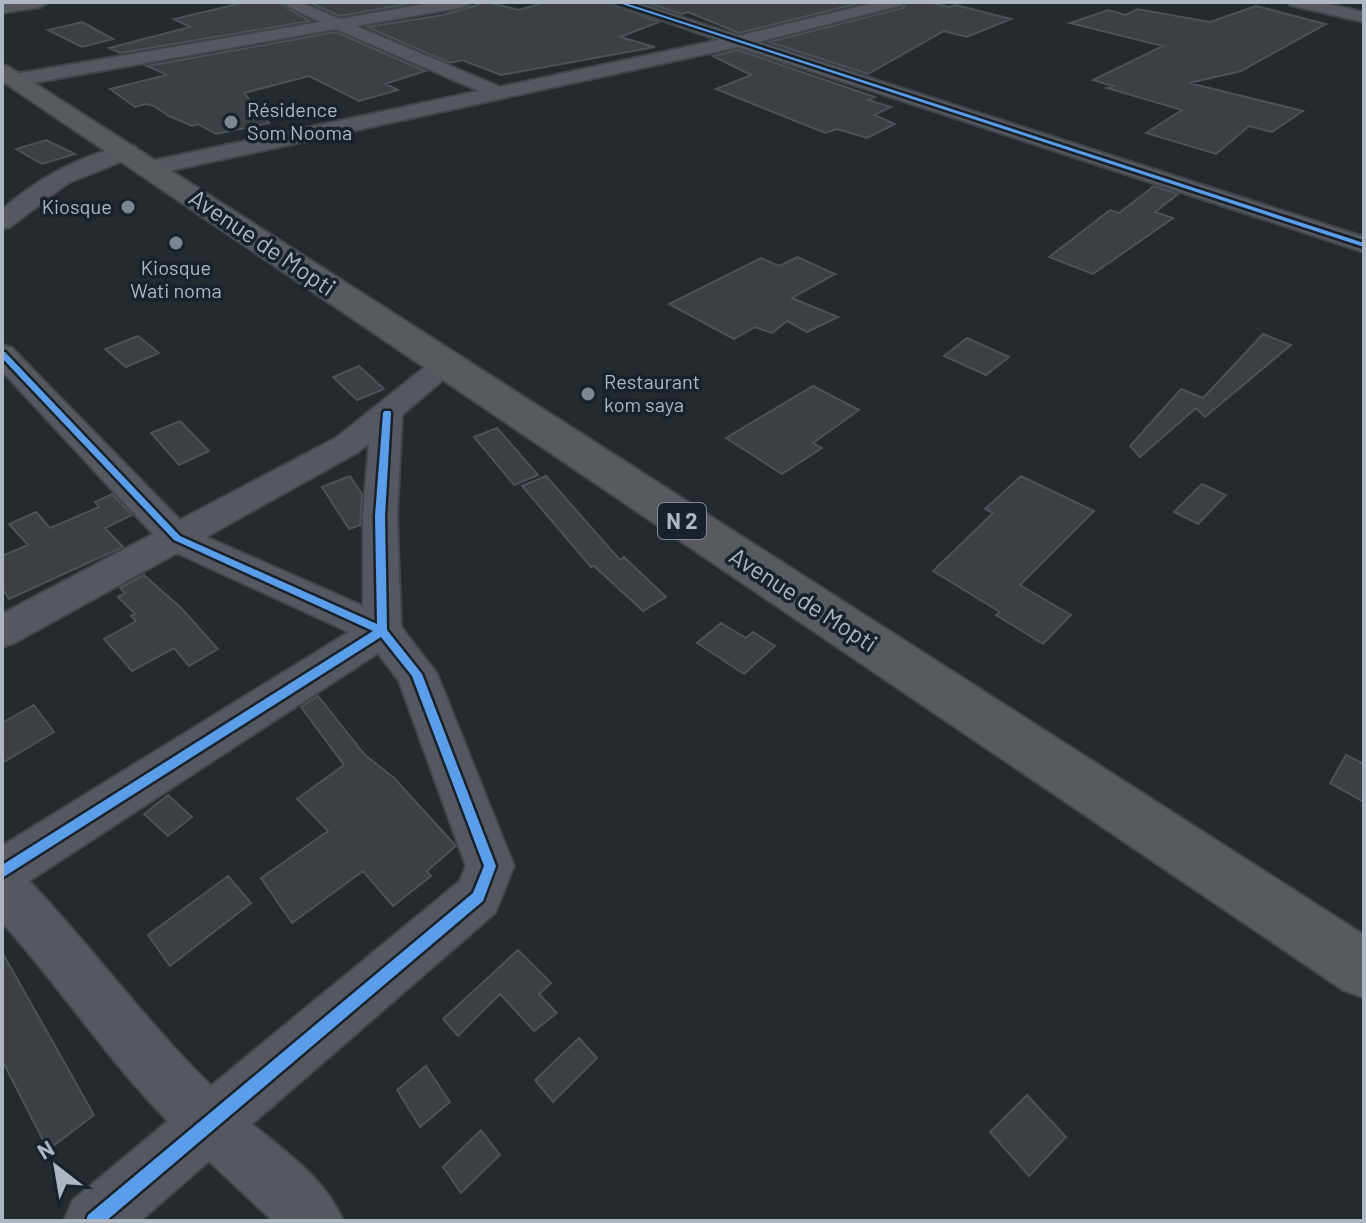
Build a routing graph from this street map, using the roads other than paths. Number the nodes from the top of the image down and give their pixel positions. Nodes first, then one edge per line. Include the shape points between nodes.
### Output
1 (40, 2) edge
2 (287, 2) edge
3 (464, 2) edge
4 (618, 2) edge
5 (896, 2) edge
6 (1296, 2) edge
7 (2, 8) edge
8 (1364, 17) edge
9 (340, 25) junction
10 (740, 41) junction
11 (8, 75) edge
12 (496, 92) junction
13 (138, 159) junction
14 (7, 213) edge
15 (1364, 245) edge
16 (2, 354) edge
17 (445, 365) junction
18 (387, 413) junction
19 (177, 538) junction
20 (382, 631) junction
21 (2, 632) edge
22 (2, 872) edge
23 (2, 887) edge
24 (1364, 969) edge
25 (209, 1123) junction
26 (94, 1221) edge
27 (313, 1221) edge

1 - 7 street
2 - 9 street
3 - 9 street
4 - 10 street
5 - 10 street
6 - 8 street
9 - 11 street
9 - 12 street
10 - 12 street
10 - 15 street
11 - 13 main road, Avenue de Mopti / N 2
12 - 13 street
13 - 14 street via 65,173
13 - 17 main road, Avenue de Mopti / N 2
16 - 19 street
17 - 18 street
17 - 24 main road, Avenue de Mopti / N 2
18 - 19 street via 347,445
18 - 20 street via 380,516
19 - 20 street
19 - 21 street
20 - 22 street
20 - 25 street via 417,674 490,866 478,897
23 - 25 street via 63,953 145,1059
25 - 26 street
25 - 27 street

